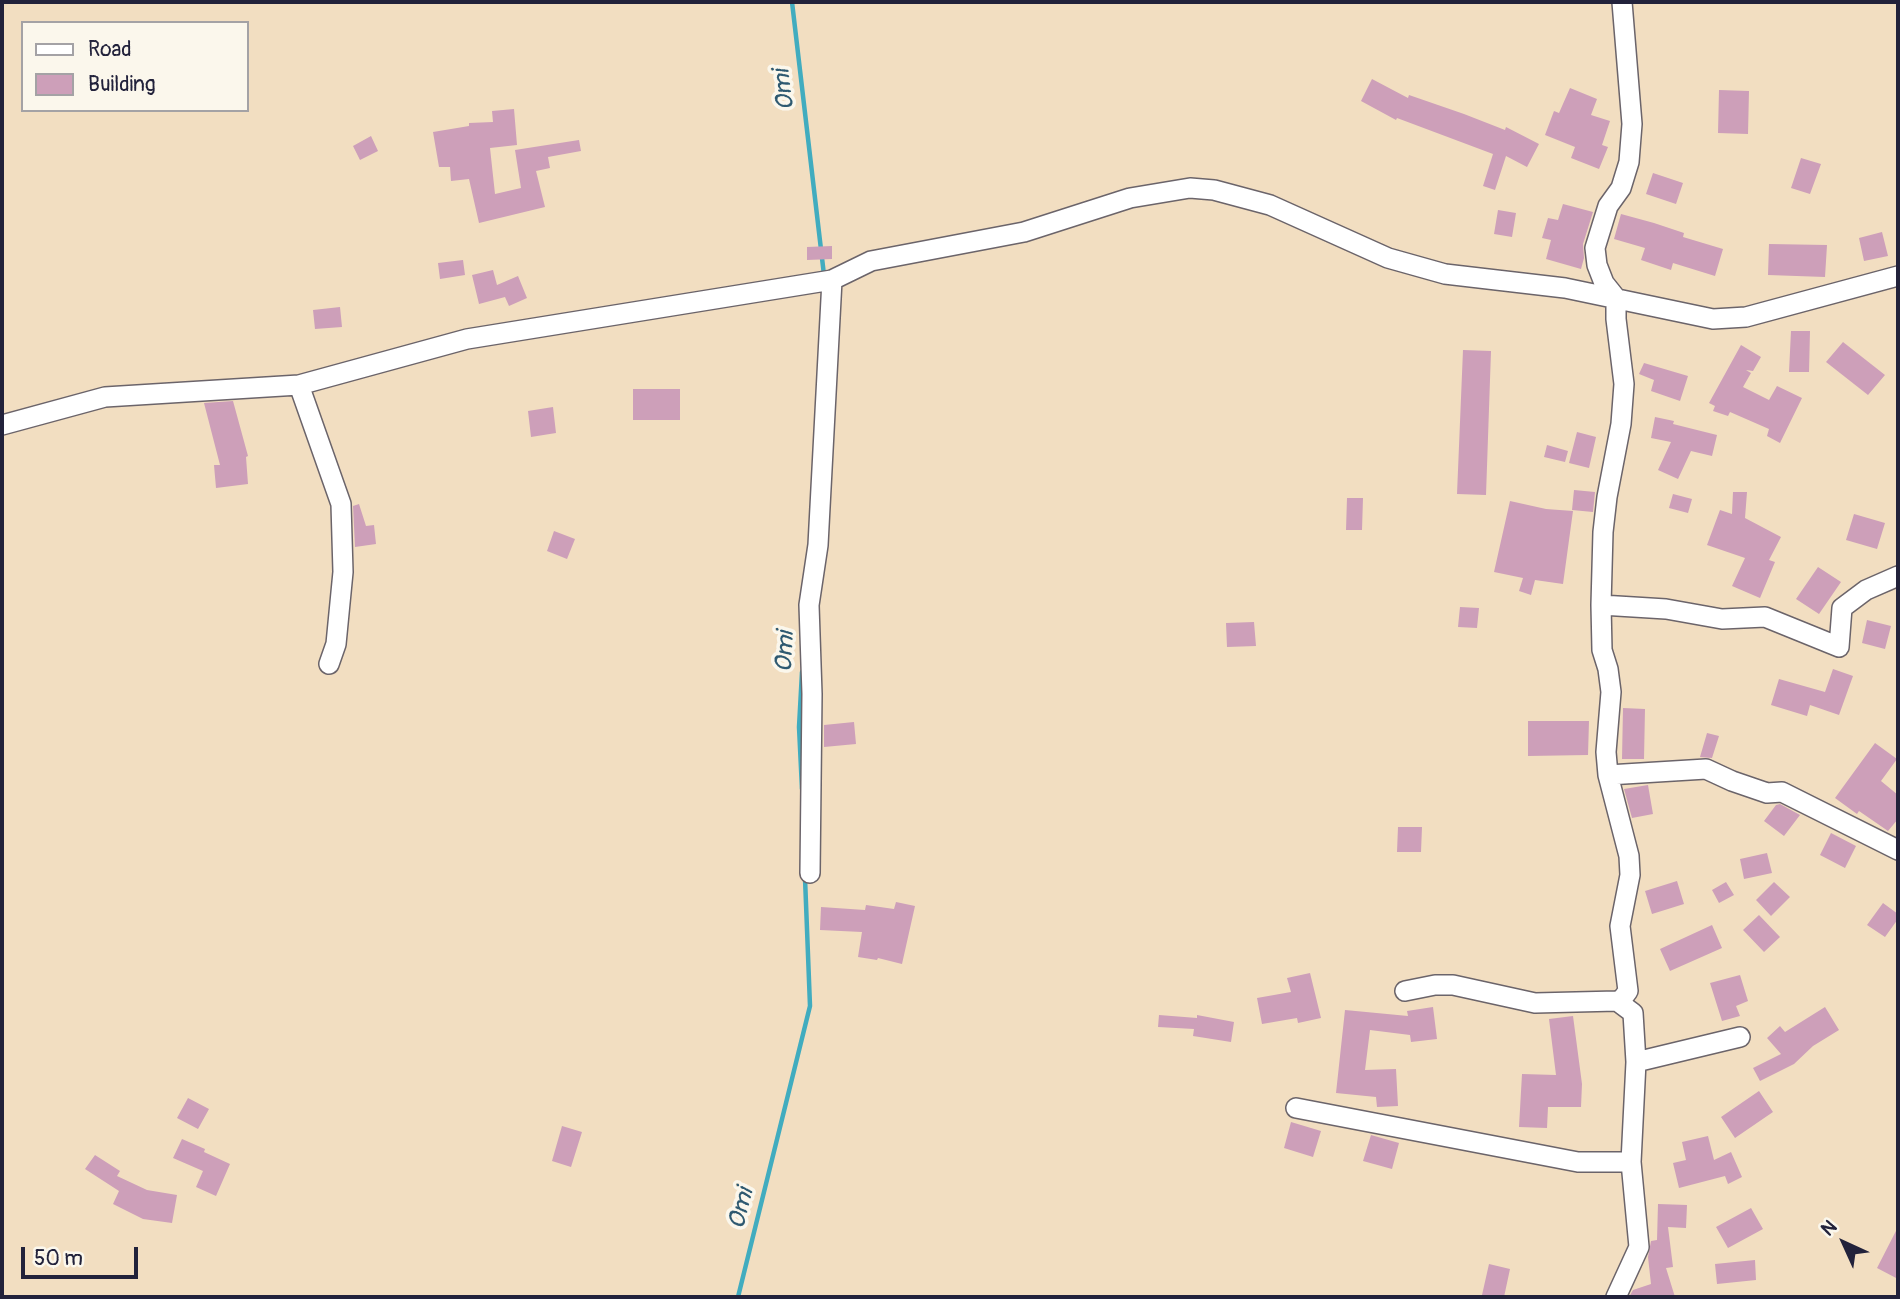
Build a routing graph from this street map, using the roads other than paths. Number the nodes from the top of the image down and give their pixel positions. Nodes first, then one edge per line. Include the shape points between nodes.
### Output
1 (1622, 2) edge
2 (1898, 276) edge
3 (832, 280) junction
4 (1616, 298) junction
5 (299, 385) junction
6 (2, 425) edge
7 (1898, 576) edge
8 (1601, 605) junction
9 (329, 664) dead end
10 (1608, 775) junction
11 (1898, 850) edge
12 (810, 873) dead end
13 (1405, 991) dead end
14 (1617, 1001) junction
15 (1741, 1037) dead end
16 (1636, 1062) junction
17 (1296, 1108) dead end
18 (1632, 1162) junction
19 (1616, 1297) edge

1 - 4 street via 1632,124 1629,162 1595,248 1604,283
2 - 4 street via 1746,317 1713,318
3 - 4 street via 871,261 1024,232 1130,198 1190,188 1270,205 1388,258 1445,274
3 - 5 street via 467,339
3 - 12 street via 818,545 809,605 813,694
4 - 8 street via 1624,384 1604,520
5 - 6 street via 105,397
5 - 9 street via 341,504 343,572
7 - 8 street via 1866,590 1842,608 1839,646 1765,617 1722,620 1666,609
8 - 10 street via 1602,650 1611,692
10 - 11 street via 1706,769 1767,793 1782,792
10 - 14 street via 1630,875 1620,926 1628,991
13 - 14 street via 1453,985 1535,1003
14 - 16 street via 1633,1013
15 - 16 street
16 - 18 street
17 - 18 street via 1578,1162
18 - 19 street via 1639,1247

